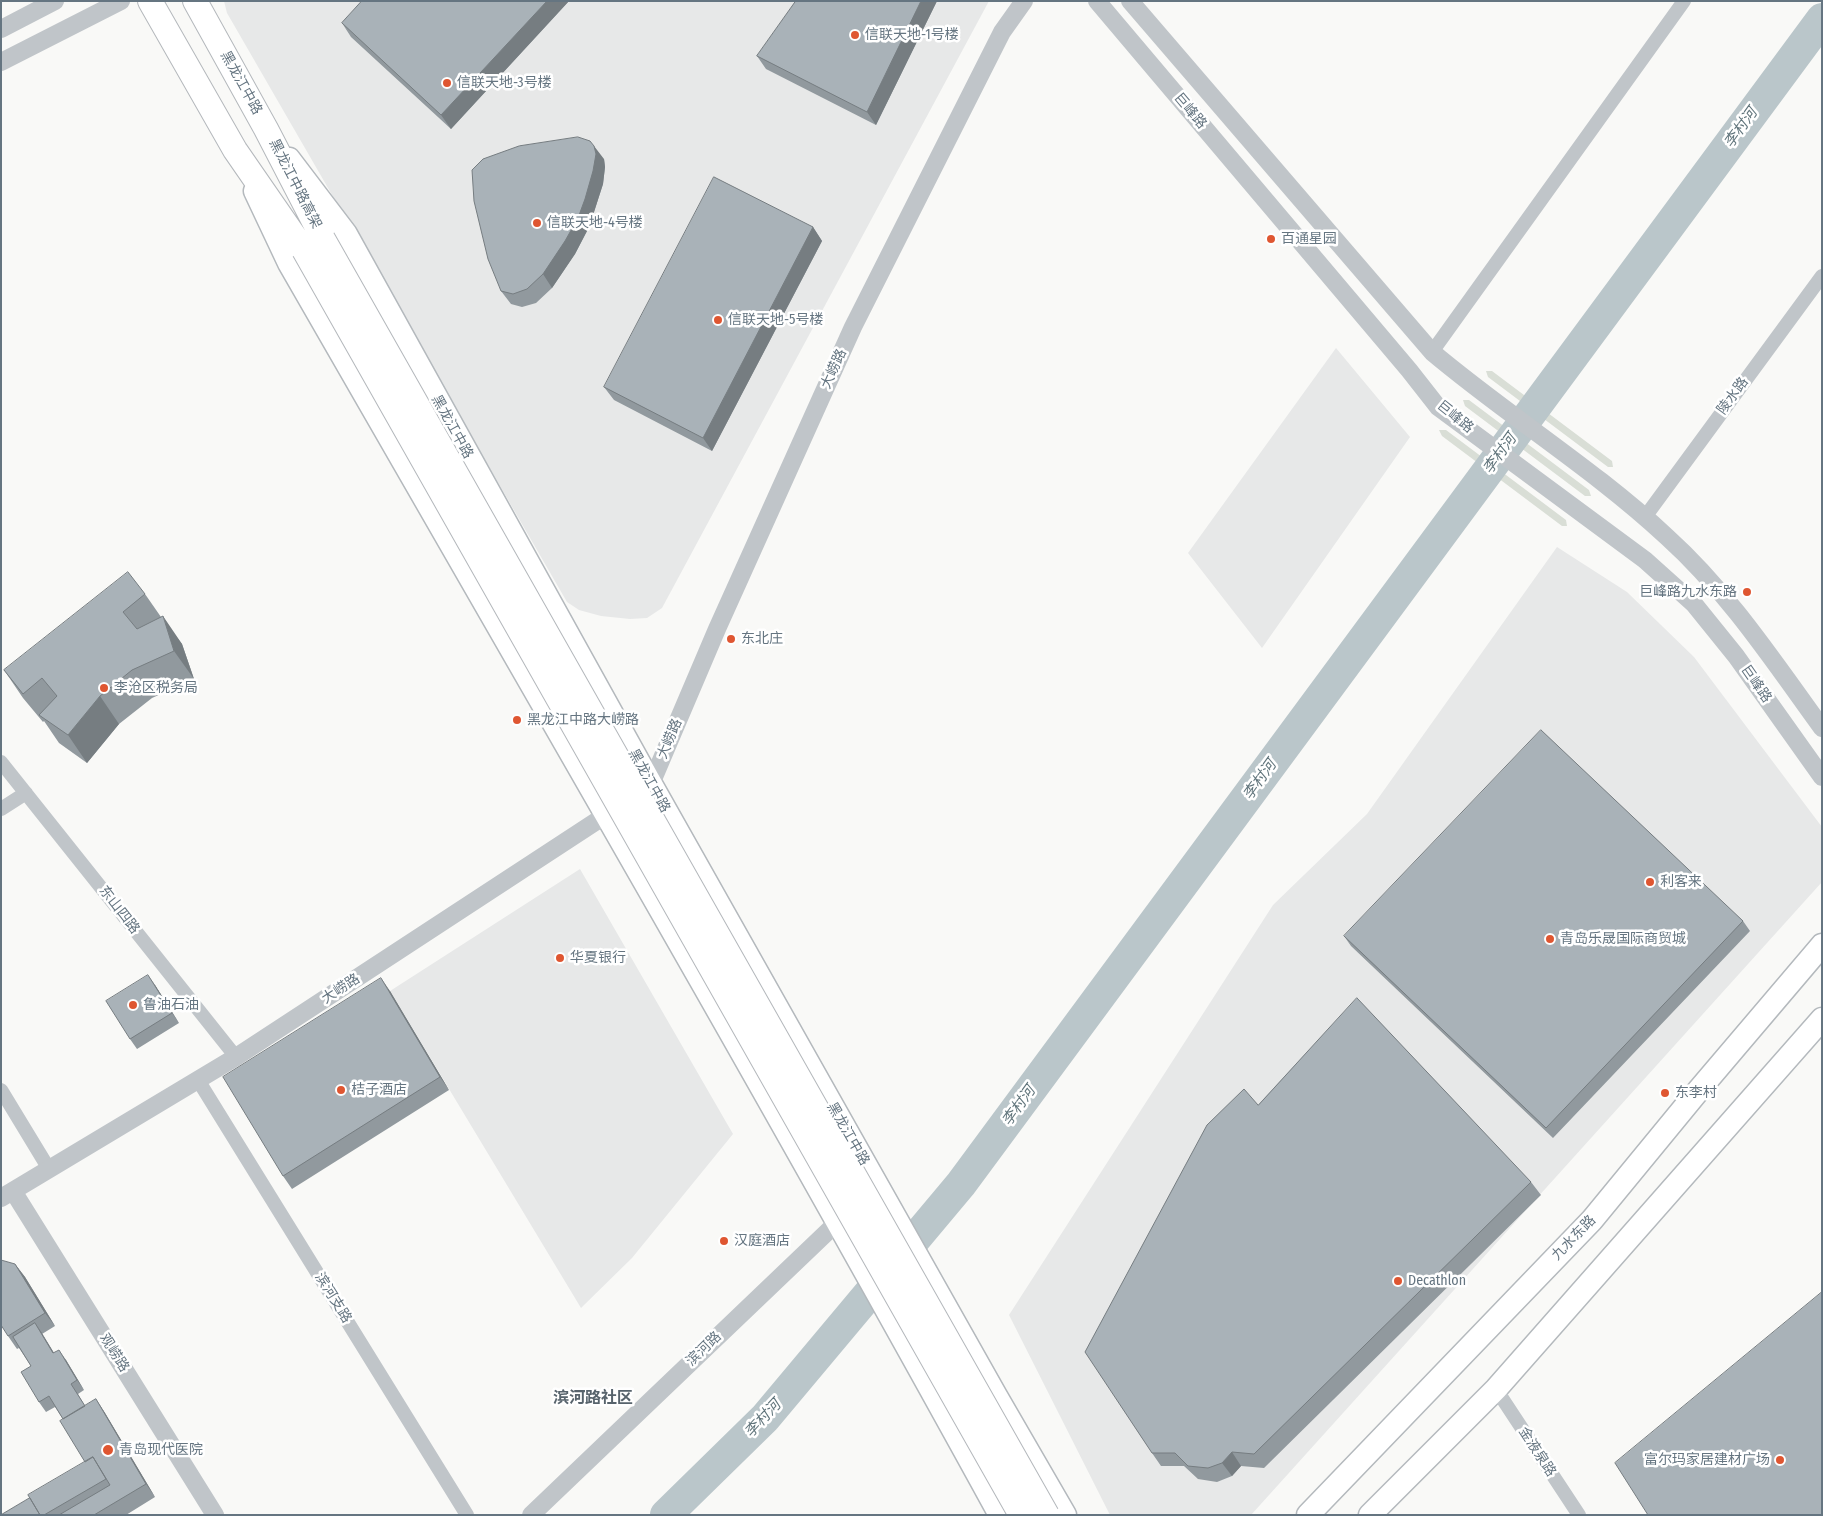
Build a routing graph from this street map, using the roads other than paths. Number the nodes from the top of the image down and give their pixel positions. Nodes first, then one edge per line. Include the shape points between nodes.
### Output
1 (55, 1) edge
2 (121, 1) edge
3 (150, 1) edge
4 (195, 1) edge
5 (1024, 1) edge
6 (1097, 1) edge
7 (1130, 1) edge
8 (1684, 1) edge
9 (1, 28) edge
10 (1, 62) edge
11 (266, 128) junction
12 (234, 150) junction
13 (314, 245) junction
14 (1822, 276) edge
15 (1432, 352) junction
16 (1645, 517) junction
17 (1822, 728) edge
18 (1, 762) edge
19 (1822, 777) edge
20 (651, 784) junction
21 (26, 793) junction
22 (1, 808) edge
23 (606, 815) junction
24 (1822, 945) edge
25 (1822, 1018) edge
26 (236, 1057) junction
27 (198, 1080) junction
28 (1, 1090) edge
29 (49, 1169) junction
30 (877, 1185) junction
31 (7, 1195) edge
32 (837, 1222) junction
33 (1496, 1389) junction
34 (215, 1515) edge
35 (467, 1515) edge
36 (531, 1515) edge
37 (1000, 1515) edge
38 (1021, 1515) edge
39 (1048, 1515) edge
40 (1065, 1515) edge
41 (1308, 1515) edge
42 (1370, 1515) edge
43 (1578, 1515) edge

1 - 9 street
2 - 10 street
3 - 12 highway
4 - 11 highway, 黑龙江中路
5 - 20 street, 大崂路 via 1002,32 853,327 716,629
6 - 19 street, 巨峰路 via 1438,406 1645,560 1694,604 1736,656
7 - 15 street, 巨峰路
8 - 15 street
11 - 13 highway, 黑龙江中路高架
11 - 20 main road, 黑龙江中路 via 346,234
12 - 13 highway, 黑龙江中路高架
12 - 23 main road via 289,263
13 - 38 highway, bridge
13 - 39 highway, 黑龙江中路, bridge
14 - 16 street, 陵水路
15 - 16 street, 巨峰路
16 - 17 street, 巨峰路 via 1719,591
18 - 21 street, 东山四路
20 - 23 street, 大崂路
20 - 30 main road, 黑龙江中路
21 - 22 street
21 - 26 street, 东山四路
23 - 26 street, 大崂路
23 - 32 main road
24 - 41 main road, 九水东路 via 1592,1220
25 - 33 main road
26 - 27 street, 大崂路
27 - 29 street, 大崂路
27 - 35 street, 滨河支路
28 - 29 street
29 - 31 street, 大崂路
30 - 32 street, 滨河路
30 - 40 main road, 黑龙江中路
31 - 34 street, 观崂路
32 - 36 street, 滨河路
32 - 37 main road
33 - 42 main road
33 - 43 street, 金液泉路

